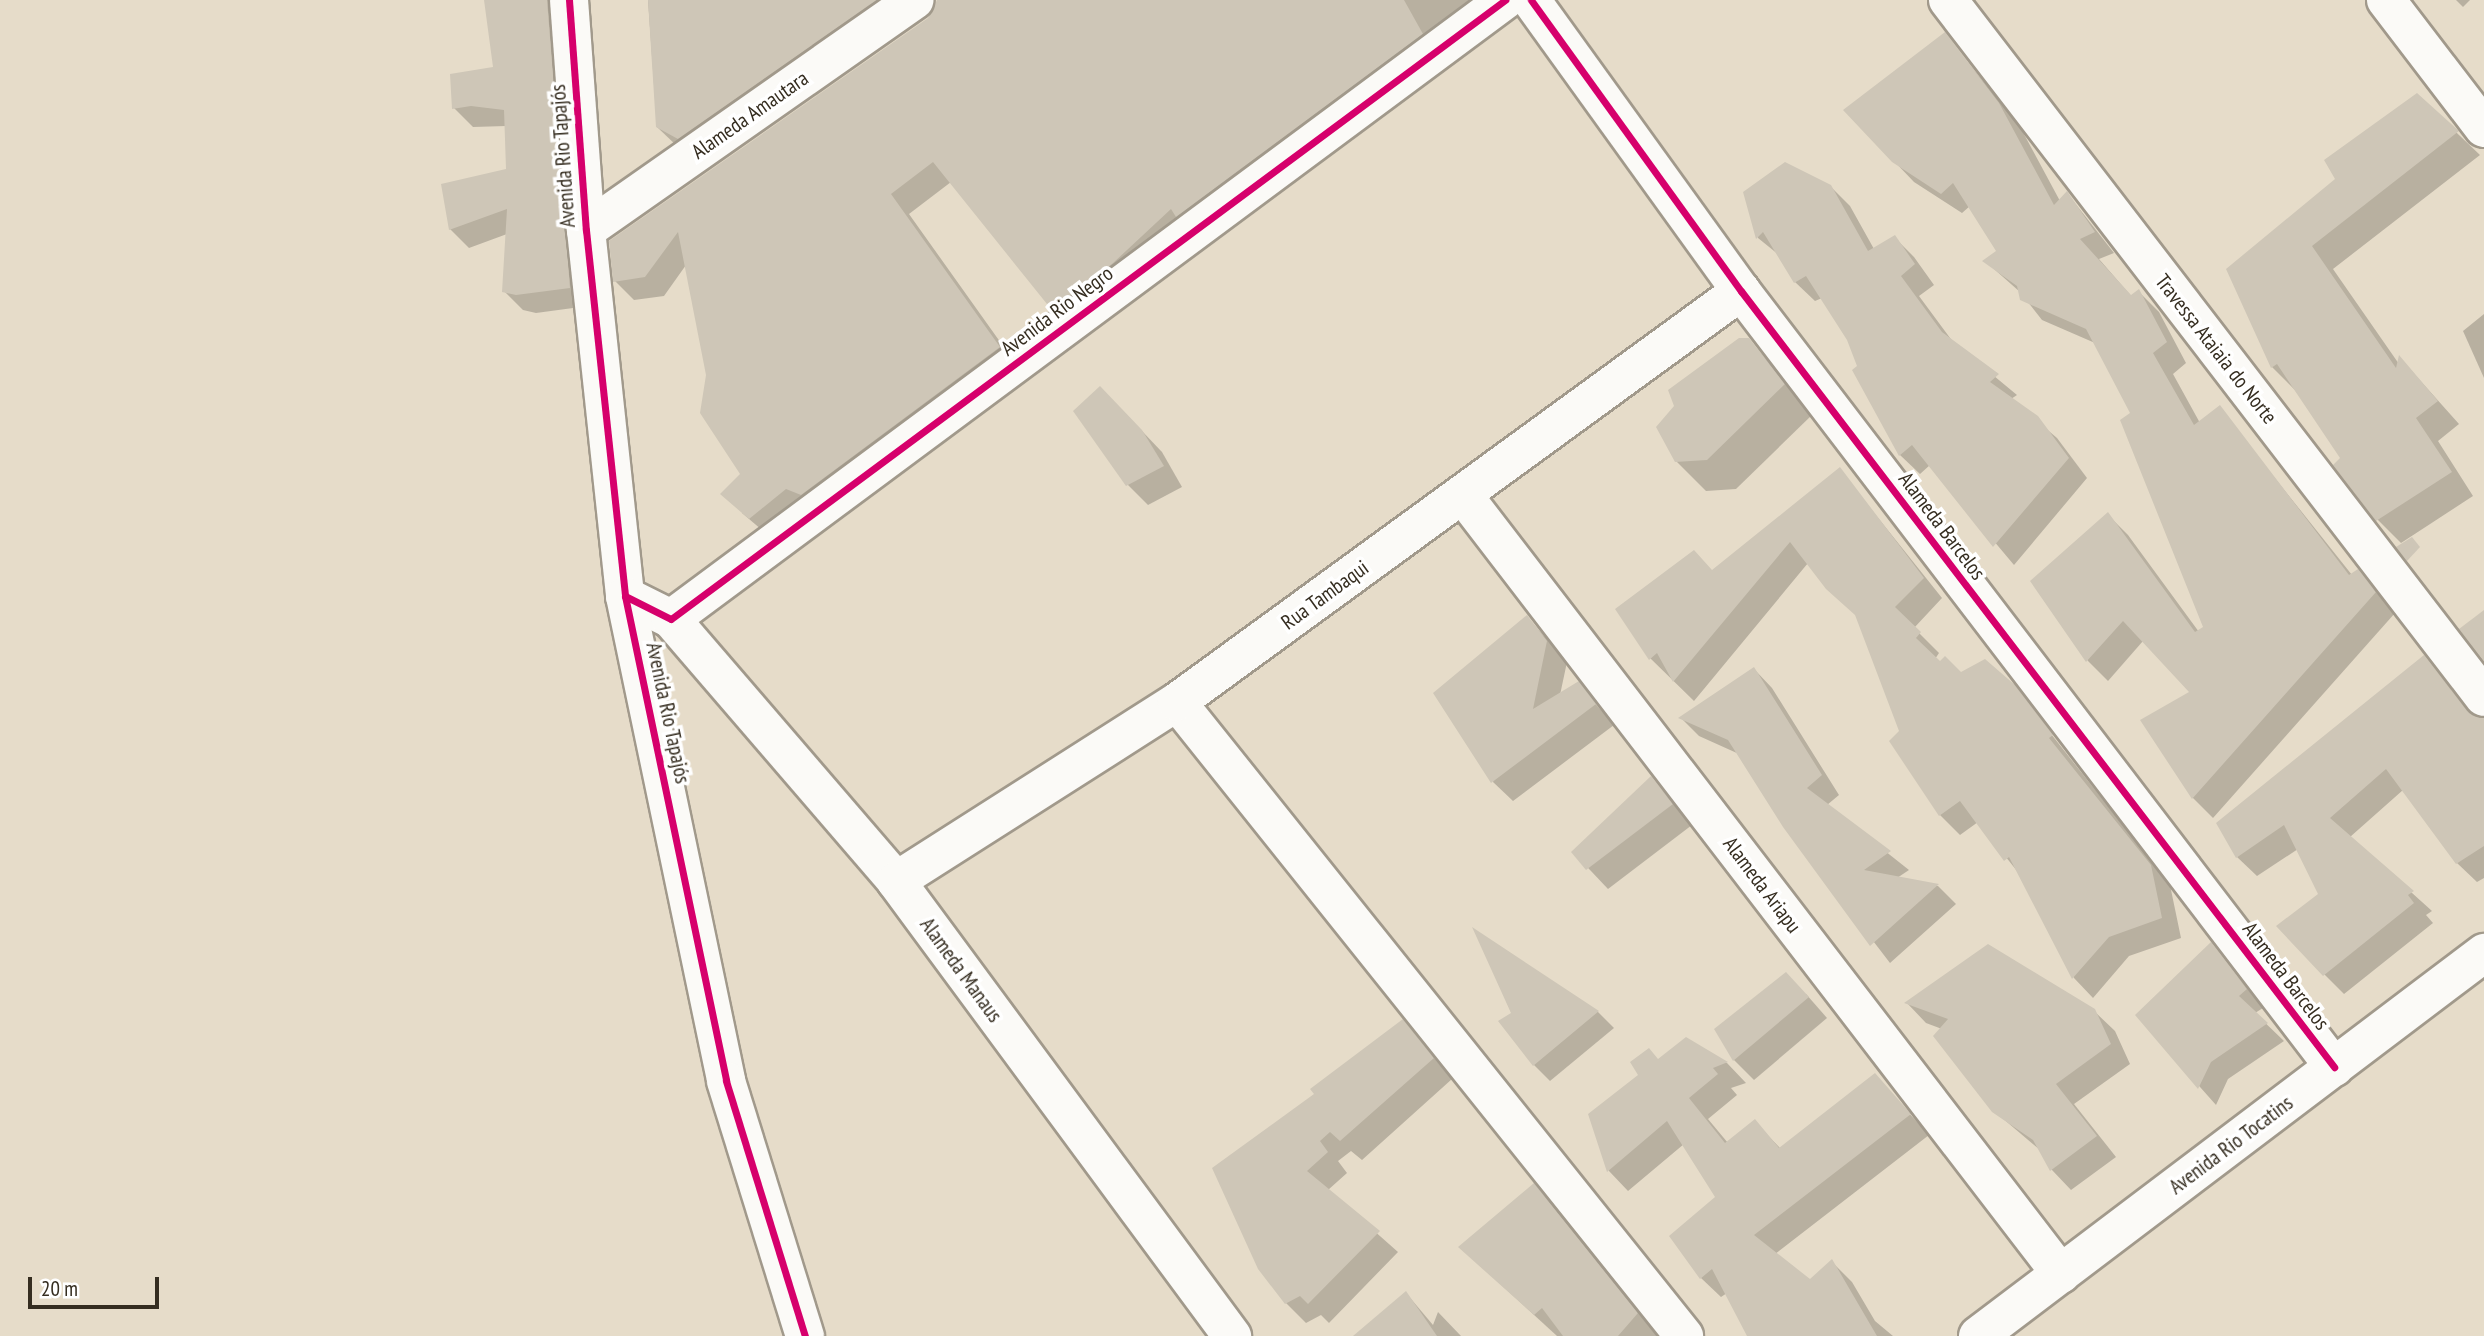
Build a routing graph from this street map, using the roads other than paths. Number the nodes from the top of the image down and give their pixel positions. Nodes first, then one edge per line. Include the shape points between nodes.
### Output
1 (569, 0) edge
2 (915, 0) edge
3 (1505, 0) edge
4 (1531, 0) edge
5 (1948, 0) edge
6 (2386, 0) edge
7 (2484, 128) edge
8 (586, 230) junction
9 (1741, 291) junction
10 (1463, 495) junction
11 (625, 596) junction
12 (671, 619) junction
13 (2484, 697) edge
14 (1177, 702) junction
15 (895, 881) junction
16 (2484, 953) edge
17 (2334, 1067) junction
18 (2061, 1274) junction
19 (805, 1336) edge
20 (1232, 1336) edge
21 (1684, 1336) edge
22 (1978, 1336) edge

1 - 8 street, Avenida Rio Tapajós
2 - 8 street, Alameda Amautara
3 - 12 street, Avenida Rio Negro
4 - 9 street, Alameda Barcelos
5 - 13 street, Travessa Ataiaia do Norte
6 - 7 street
8 - 11 street, Avenida Rio Tapajós
9 - 10 street, Rua Tambaqui
9 - 17 street, Alameda Barcelos
10 - 14 street, Rua Tambaqui
10 - 18 street, Alameda Ariapu
11 - 12 street
11 - 19 street, Avenida Rio Tapajós via 726,1081
12 - 15 street, Alameda Manaus
14 - 15 street, Rua Tambaqui
14 - 21 street
15 - 20 street, Alameda Manaus
16 - 17 street, Avenida Rio Tocatins
17 - 18 street, Avenida Rio Tocatins
18 - 22 street, Avenida Rio Tocatins

